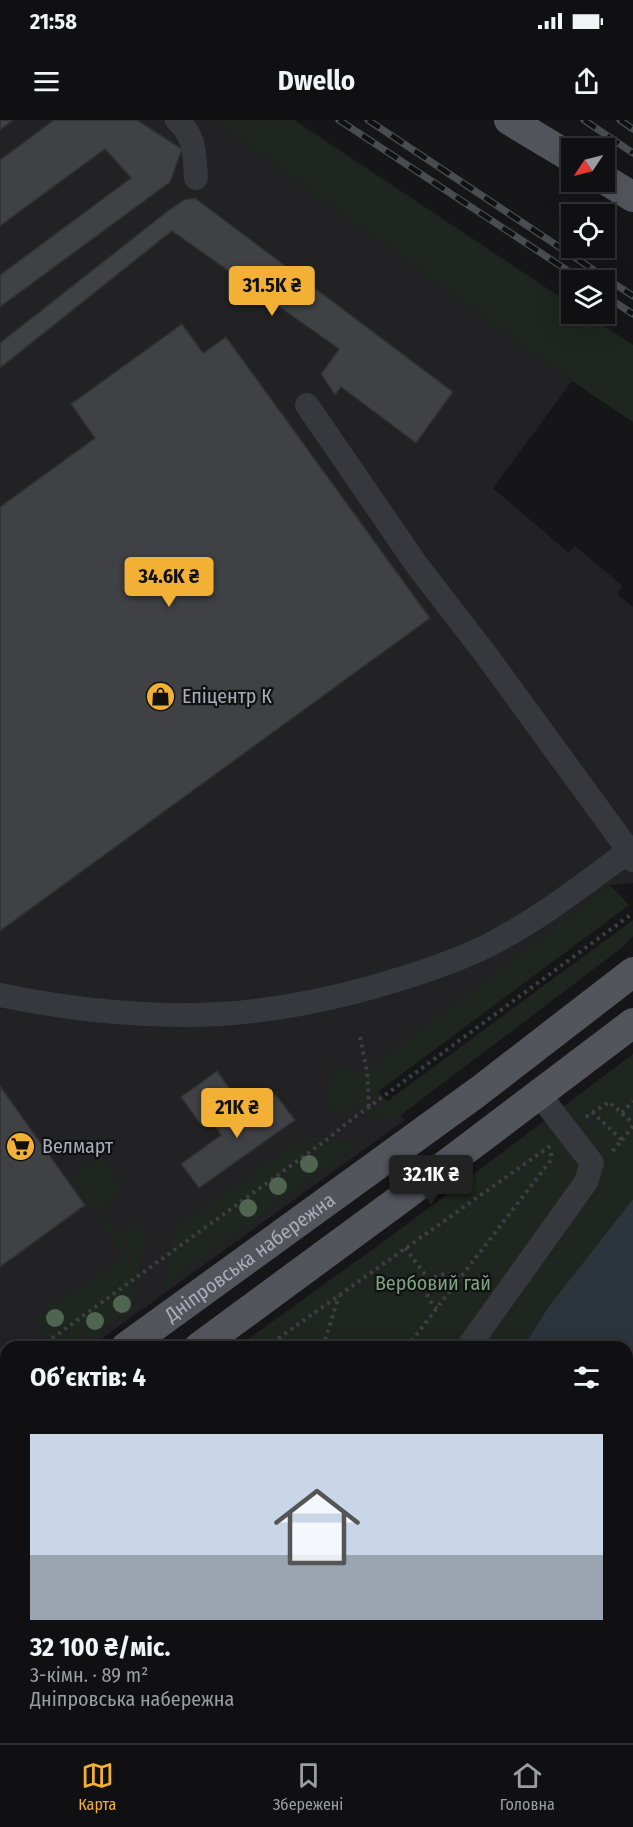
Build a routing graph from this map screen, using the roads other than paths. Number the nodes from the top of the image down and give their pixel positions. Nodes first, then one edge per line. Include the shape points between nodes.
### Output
1 (177, 120) edge
2 (509, 120) edge
3 (561, 152) edge
4 (196, 178) dead end
5 (615, 186) edge
6 (633, 197) edge
7 (307, 405) dead end
8 (632, 855) edge
9 (633, 972) edge
10 (0, 995) edge
11 (633, 1023) edge
12 (539, 1094) junction
13 (134, 1341) edge
14 (207, 1341) edge
15 (472, 1341) edge

1 - 4 lane via 192,139
2 - 3 main road
5 - 6 main road
7 - 8 lane via 416,564
8 - 10 lane via 484,947 422,972 296,1005 221,1014 149,1013 79,1008
9 - 13 main road, Дніпровська набережна via 487,1084
11 - 12 main road
12 - 14 main road
12 - 15 lane via 592,1163 586,1182

